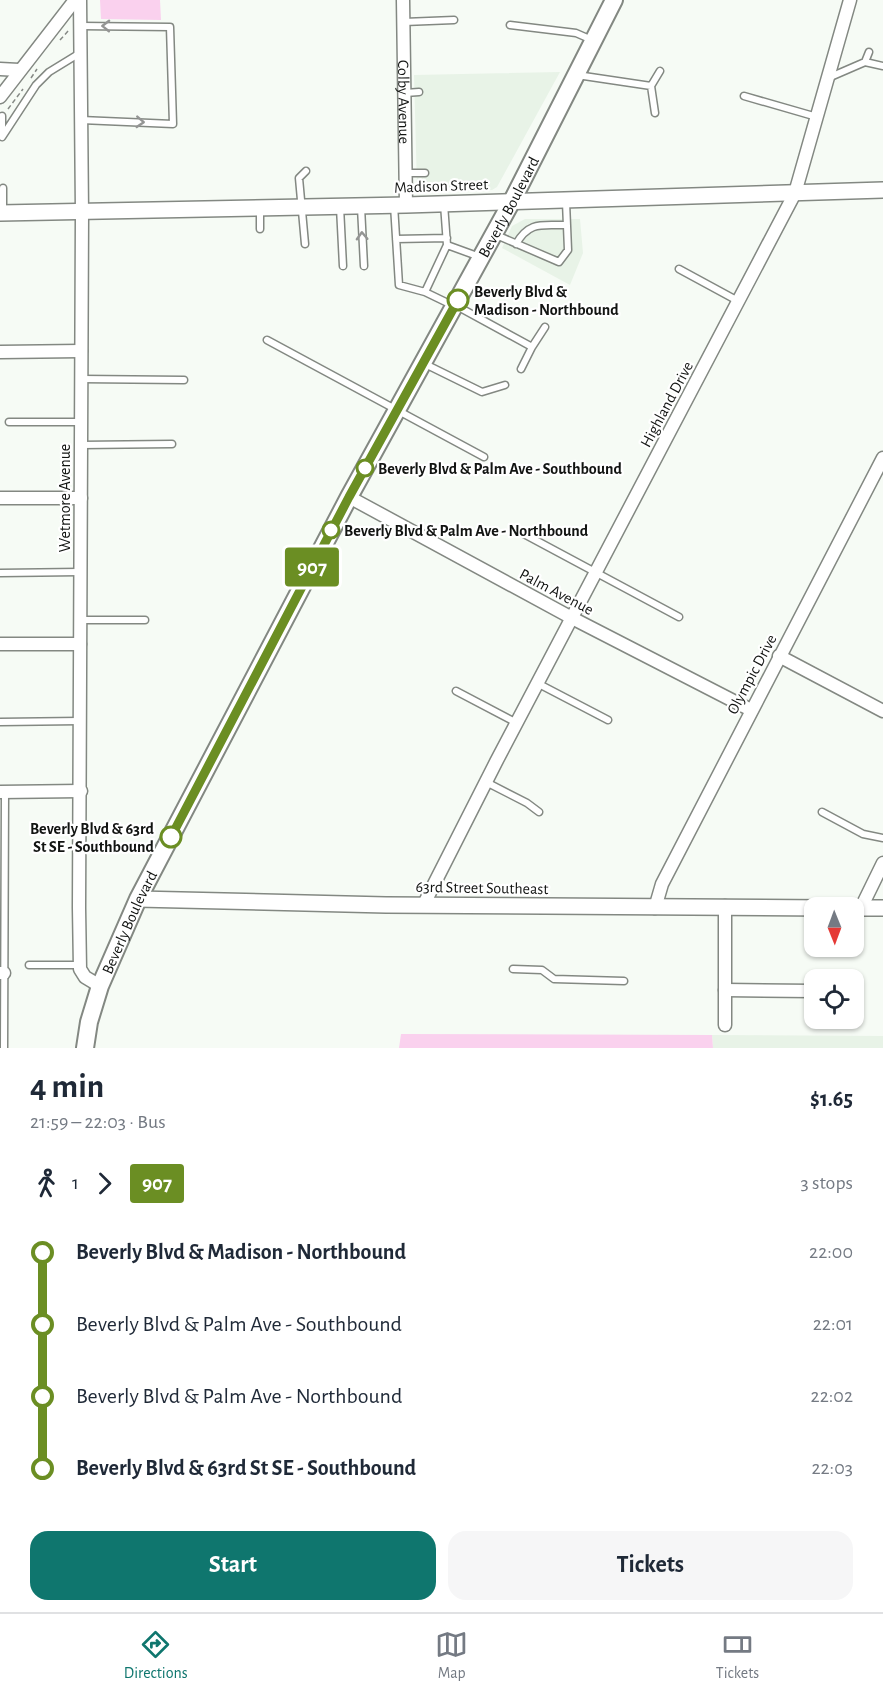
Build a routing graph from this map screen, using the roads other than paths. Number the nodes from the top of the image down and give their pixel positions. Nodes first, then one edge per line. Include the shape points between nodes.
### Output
1 (75, 0) edge
2 (80, 0) edge
3 (403, 0) edge
4 (614, 0) edge
5 (850, 0) edge
6 (454, 21) dead end
7 (80, 22) junction
8 (403, 22) junction
9 (510, 25) dead end
10 (595, 41) junction
11 (81, 52) junction
12 (869, 52) dead end
13 (865, 62) junction
14 (883, 66) edge
15 (0, 69) edge
16 (19, 70) junction
17 (660, 71) dead end
18 (578, 75) junction
19 (828, 78) junction
20 (651, 86) junction
21 (418, 92) dead end
22 (404, 93) junction
23 (744, 96) dead end
24 (0, 97) edge
25 (655, 113) dead end
26 (2, 116) road end
27 (817, 117) junction
28 (81, 120) junction
29 (306, 171) dead end
30 (406, 173) junction
31 (426, 173) dead end
32 (3, 188) dead end
33 (883, 190) edge
34 (795, 193) junction
35 (566, 199) junction
36 (512, 201) junction
37 (444, 203) junction
38 (400, 205) junction
39 (340, 206) junction
40 (361, 206) junction
41 (301, 207) junction
42 (260, 208) junction
43 (1, 213) edge
44 (82, 213) junction
45 (567, 225) junction
46 (260, 229) dead end
47 (494, 234) junction
48 (396, 239) junction
49 (447, 242) junction
50 (305, 244) dead end
51 (516, 244) junction
52 (481, 258) junction
53 (343, 266) dead end
54 (364, 266) dead end
55 (679, 269) dead end
56 (425, 292) junction
57 (738, 302) junction
58 (454, 305) junction
59 (544, 327) dead end
60 (267, 340) dead end
61 (532, 347) junction
62 (81, 351) junction
63 (0, 352) edge
64 (423, 363) junction
65 (520, 369) dead end
66 (81, 379) junction
67 (184, 380) dead end
68 (505, 385) dead end
69 (396, 411) junction
70 (9, 422) dead end
71 (81, 422) junction
72 (172, 444) dead end
73 (81, 445) junction
74 (484, 457) dead end
75 (883, 458) edge
76 (349, 497) junction
77 (0, 498) edge
78 (81, 498) junction
79 (524, 534) dead end
80 (80, 572) junction
81 (596, 572) junction
82 (0, 573) edge
83 (679, 617) dead end
84 (572, 618) junction
85 (80, 620) junction
86 (145, 620) dead end
87 (0, 644) edge
88 (80, 644) junction
89 (779, 656) junction
90 (537, 683) junction
91 (456, 691) dead end
92 (751, 710) junction
93 (883, 711) edge
94 (608, 720) dead end
95 (80, 721) junction
96 (0, 722) edge
97 (517, 723) junction
98 (486, 782) junction
99 (81, 791) junction
100 (2, 792) edge
101 (539, 812) dead end
102 (822, 812) dead end
103 (883, 838) edge
104 (883, 863) edge
105 (863, 897) edge
106 (138, 899) junction
107 (424, 904) junction
108 (725, 906) junction
109 (655, 908) junction
110 (804, 908) edge
111 (864, 908) edge
112 (883, 908) edge
113 (28, 965) dead end
114 (80, 965) junction
115 (513, 969) dead end
116 (2, 973) edge
117 (624, 981) dead end
118 (100, 986) junction
119 (725, 990) junction
120 (804, 991) edge
121 (725, 1024) dead end
122 (4, 1048) edge
123 (85, 1048) edge

1 - 16 street
2 - 7 street, Wetmore Avenue
3 - 8 street, Colby Avenue
4 - 10 main road, Beverly Boulevard
5 - 19 street, Highland Drive
6 - 8 lane
7 - 11 street, Wetmore Avenue
28 -> 7 lane via 173,124 170,27
8 - 22 street, Colby Avenue
9 - 10 lane via 576,33
10 - 18 main road, Beverly Boulevard
11 - 26 lane via 36,85 2,137
11 - 28 street, Wetmore Avenue
12 - 13 lane
13 - 14 lane
13 - 19 lane
15 - 16 street
16 - 24 street
17 - 20 lane
18 - 20 lane
18 - 36 main road, Beverly Boulevard
19 - 27 street, Highland Drive
20 - 25 lane
21 - 22 lane
22 - 30 street, Colby Avenue
23 - 27 lane
27 - 34 street, Highland Drive
28 - 44 street, Wetmore Avenue
29 - 41 lane via 299,178
30 - 31 lane
30 - 38 street, Colby Avenue
32 - 43 lane
33 - 34 street, Madison Street
34 - 35 street, Madison Street
34 - 57 street, Highland Drive
35 - 36 street, Madison Street
35 - 45 lane
36 - 37 street, Madison Street
36 - 47 main road, Beverly Boulevard
37 - 38 street, Madison Street
37 - 49 lane
38 - 40 street, Madison Street
38 - 48 lane
39 - 40 street, Madison Street
39 - 41 street, Madison Street
39 - 53 lane
54 -> 40 lane
41 - 42 street, Madison Street
41 - 50 lane
42 - 44 street, Madison Street
42 - 46 lane
43 - 44 street, Madison Street
44 - 62 street, Wetmore Avenue
45 - 51 lane via 535,226 524,231
45 - 51 lane via 568,250 558,262
47 - 51 lane
47 - 52 main road, Beverly Boulevard
48 - 49 lane
48 - 56 lane via 399,285
49 - 52 lane
49 - 56 lane
52 - 58 main road, Beverly Boulevard
55 - 57 lane
56 - 58 lane
57 - 81 street, Highland Drive
58 - 61 lane
58 - 64 main road, Beverly Boulevard
59 - 61 lane
60 - 69 lane
61 - 65 lane
62 - 63 street
62 - 66 street, Wetmore Avenue
64 - 68 lane via 482,392
64 - 69 main road, Beverly Boulevard
66 - 67 lane
66 - 71 street, Wetmore Avenue
69 - 74 lane
69 - 76 main road, Beverly Boulevard
70 - 71 lane
71 - 73 street, Wetmore Avenue
72 - 73 lane
73 - 78 street, Wetmore Avenue
75 - 89 street, Olympic Drive
76 - 84 street, Palm Avenue
76 - 106 main road, Beverly Boulevard
77 - 78 street
78 - 80 street, Wetmore Avenue
79 - 81 lane
80 - 82 lane
80 - 85 street, Wetmore Avenue
81 - 83 lane
81 - 84 street, Highland Drive
84 - 90 street, Highland Drive
84 - 92 street, Palm Avenue
85 - 86 lane
85 - 88 street, Wetmore Avenue
87 - 88 street
88 - 95 street, Wetmore Avenue
89 - 92 street, Olympic Drive
89 - 93 street
90 - 94 lane
90 - 97 street, Highland Drive
91 - 97 lane
92 - 109 street, Olympic Drive via 662,884
95 - 96 lane
95 - 99 street, Wetmore Avenue
97 - 98 street, Highland Drive
98 - 101 lane
98 - 107 street, Highland Drive
99 - 100 street
99 - 114 street, Wetmore Avenue
100 - 116 lane
102 - 103 lane via 863,834
104 - 105 street
106 - 107 street, 63rd Street Southeast
106 - 118 main road, Beverly Boulevard
107 - 109 street, 63rd Street Southeast
108 - 109 street, 63rd Street Southeast
108 - 110 street, 63rd Street Southeast
108 - 119 street
111 - 112 street
113 - 114 lane
114 - 118 street via 85,977
115 - 117 lane via 542,970 554,979
116 - 122 lane
118 - 123 main road
119 - 120 street
119 - 121 street

